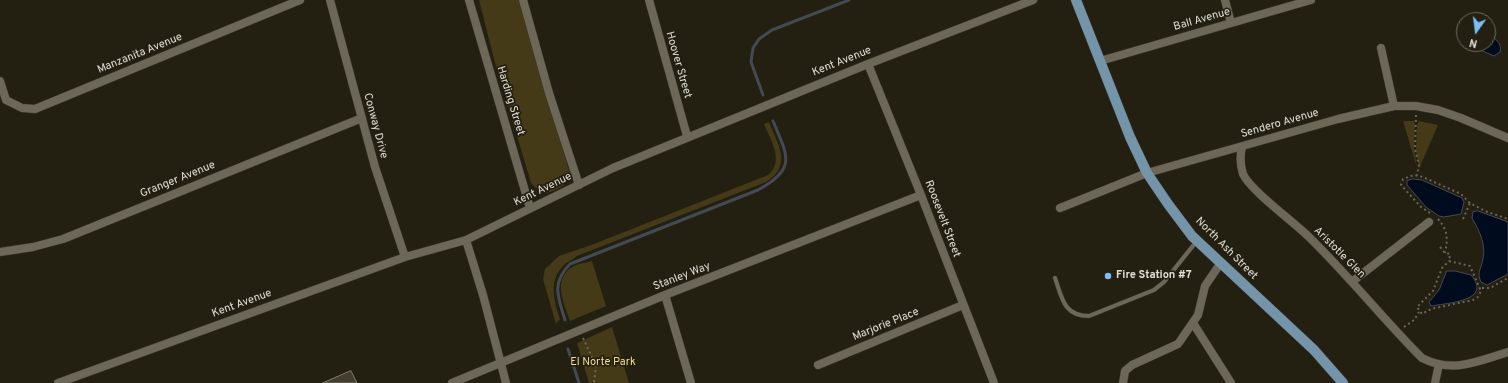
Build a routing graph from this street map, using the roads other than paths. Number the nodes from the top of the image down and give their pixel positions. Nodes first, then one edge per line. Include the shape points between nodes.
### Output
1 (300, 0) edge
2 (330, 0) edge
3 (469, 0) edge
4 (523, 0) edge
5 (649, 0) edge
6 (1032, 0) edge
7 (1076, 0) edge
8 (1225, 0) edge
9 (1310, 0) edge
10 (1231, 23) junction
11 (1381, 48) dead end
12 (1100, 61) junction
13 (868, 64) junction
14 (0, 81) edge
15 (1394, 106) junction
16 (362, 118) junction
17 (687, 136) junction
18 (1508, 138) edge
19 (1242, 147) junction
20 (1147, 173) junction
21 (579, 185) junction
22 (921, 195) junction
23 (530, 208) junction
24 (1060, 208) dead end
25 (1431, 219) road end
26 (466, 240) junction
27 (1197, 241) junction
28 (0, 252) edge
29 (405, 257) junction
30 (1220, 264) junction
31 (1055, 278) dead end
32 (1353, 281) junction
33 (665, 295) junction
34 (963, 306) junction
35 (1194, 323) junction
36 (1508, 352) edge
37 (501, 362) junction
38 (1439, 364) junction
39 (818, 365) dead end
40 (58, 383) edge
41 (452, 383) edge
42 (506, 383) edge
43 (692, 383) edge
44 (994, 383) edge
45 (1123, 383) edge
46 (1231, 383) edge
47 (1343, 383) edge
48 (1435, 383) edge

1 - 14 street, Manzanita Avenue via 35,109 22,108 6,100
2 - 16 street, Conway Drive
3 - 23 street, Harding Street
4 - 21 street via 549,93
5 - 17 street, Hoover Street
6 - 13 street, Kent Avenue
7 - 12 main road, North Ash Street
8 - 10 street
9 - 10 street, Ball Avenue
10 - 12 street, Ball Avenue
11 - 15 street
12 - 20 main road, North Ash Street
13 - 17 street, Kent Avenue
13 - 22 street, Roosevelt Street
15 - 18 street, Sendero Avenue via 1438,110
15 - 19 street, Sendero Avenue via 1338,119
16 - 28 street, Granger Avenue via 63,239
16 - 29 street, Conway Drive via 375,167
17 - 21 street, Kent Avenue
19 - 20 street, Sendero Avenue
19 - 32 street, Aristotle Glen via 1240,156 1244,174 1252,186
20 - 24 street, Sendero Avenue
20 - 27 main road, North Ash Street
21 - 23 street, Kent Avenue
22 - 33 street, Stanley Way
22 - 34 street, Roosevelt Street
23 - 26 street, Kent Avenue
25 - 32 street
26 - 29 street, Kent Avenue
26 - 37 street
27 - 30 main road, North Ash Street
27 - 31 lane via 1164,282 1154,290 1099,313 1081,316 1072,313 1066,307
29 - 40 street, Kent Avenue
30 - 35 street via 1205,286
30 - 47 main road, North Ash Street via 1314,350
32 - 38 street, Aristotle Glen via 1422,358
33 - 37 street, Stanley Way
33 - 43 street
34 - 39 street, Marjorie Place
34 - 44 street, Roosevelt Street
35 - 45 street via 1178,344 1132,365 1125,371
35 - 46 street
36 - 38 street, Aristotle Glen via 1462,366
37 - 41 street, Stanley Way
37 - 42 street
38 - 48 street

